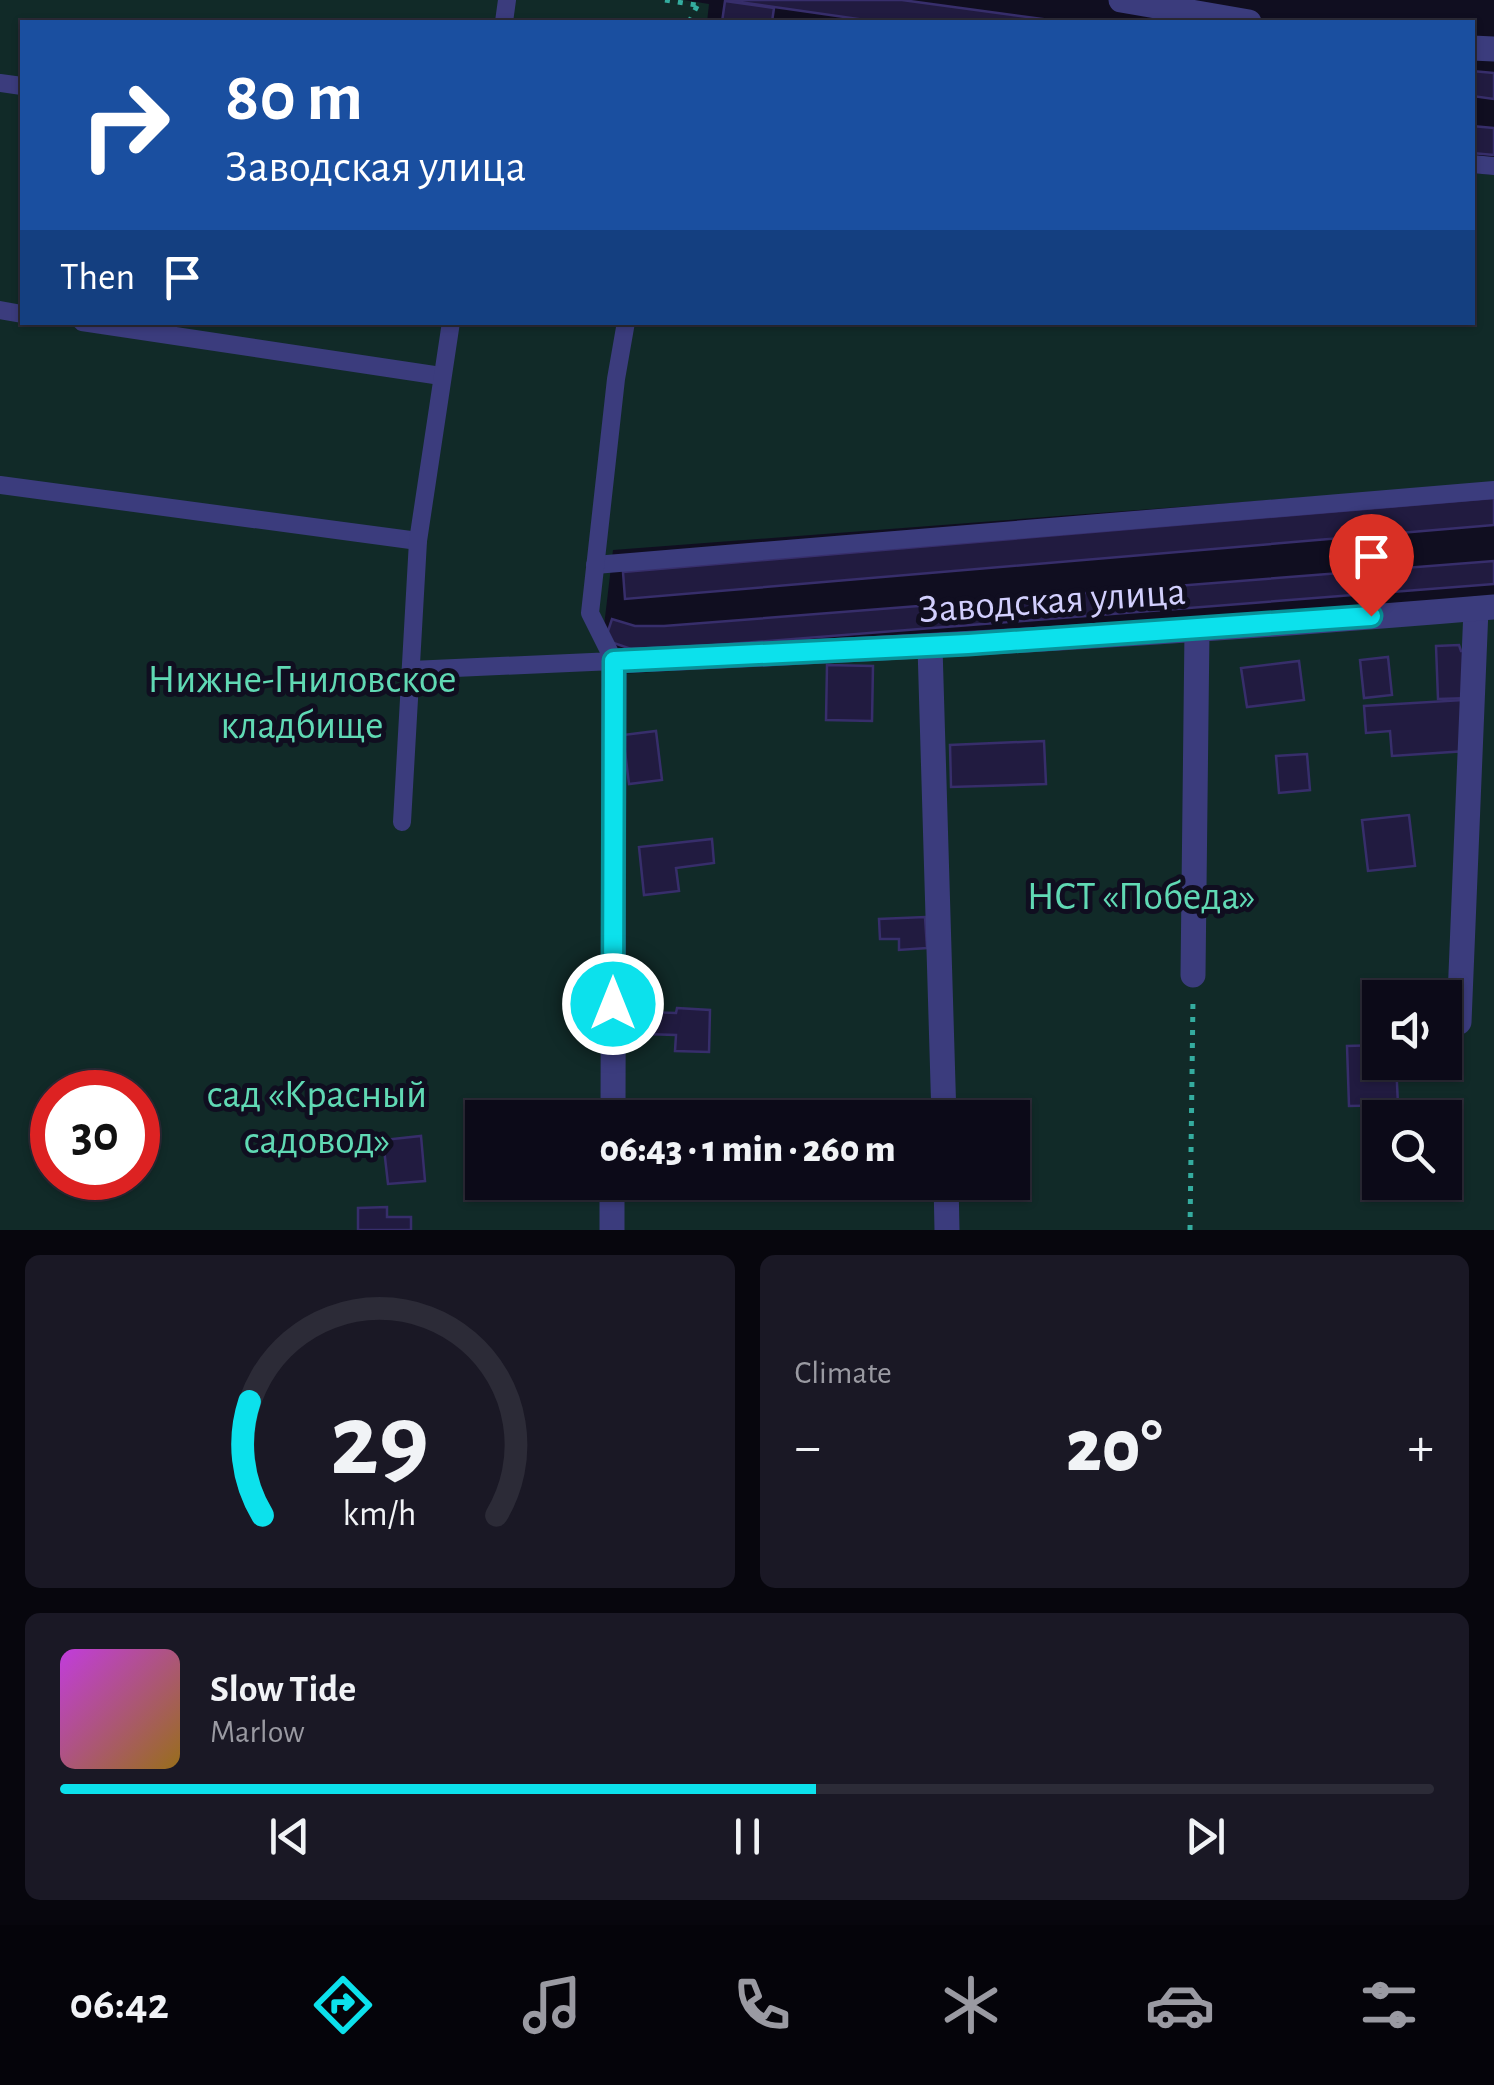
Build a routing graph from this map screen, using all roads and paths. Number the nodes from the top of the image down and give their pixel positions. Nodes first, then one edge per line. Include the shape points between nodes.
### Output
1 (665, 0) edge
2 (1121, 0) edge
3 (698, 2) edge
4 (1238, 20) edge
5 (102, 325) edge
6 (450, 325) edge
7 (625, 325) edge
8 (442, 376) junction
9 (0, 485) edge
10 (1494, 490) edge
11 (418, 541) junction
12 (595, 564) junction
13 (1485, 608) edge
14 (1196, 630) junction
15 (930, 646) junction
16 (614, 661) junction
17 (412, 670) junction
18 (402, 822) dead end
19 (1193, 975) joint
20 (1462, 980) edge
21 (612, 1100) edge
22 (943, 1100) edge
23 (612, 1200) edge
24 (946, 1200) edge
25 (612, 1230) edge
26 (947, 1230) edge
27 (1190, 1230) edge

1 - 3 path
2 - 4 street
5 - 8 lane
6 - 8 lane
7 - 12 lane
8 - 11 lane
9 - 11 lane
10 - 12 lane
11 - 17 lane
12 - 16 lane via 590,613
13 - 14 street, Заводская улица
13 - 20 street
14 - 15 street, Заводская улица
14 - 19 street
15 - 16 street, Заводская улица
15 - 22 street
16 - 17 lane
16 - 21 street
17 - 18 lane
19 - 27 path
23 - 25 street
24 - 26 street

